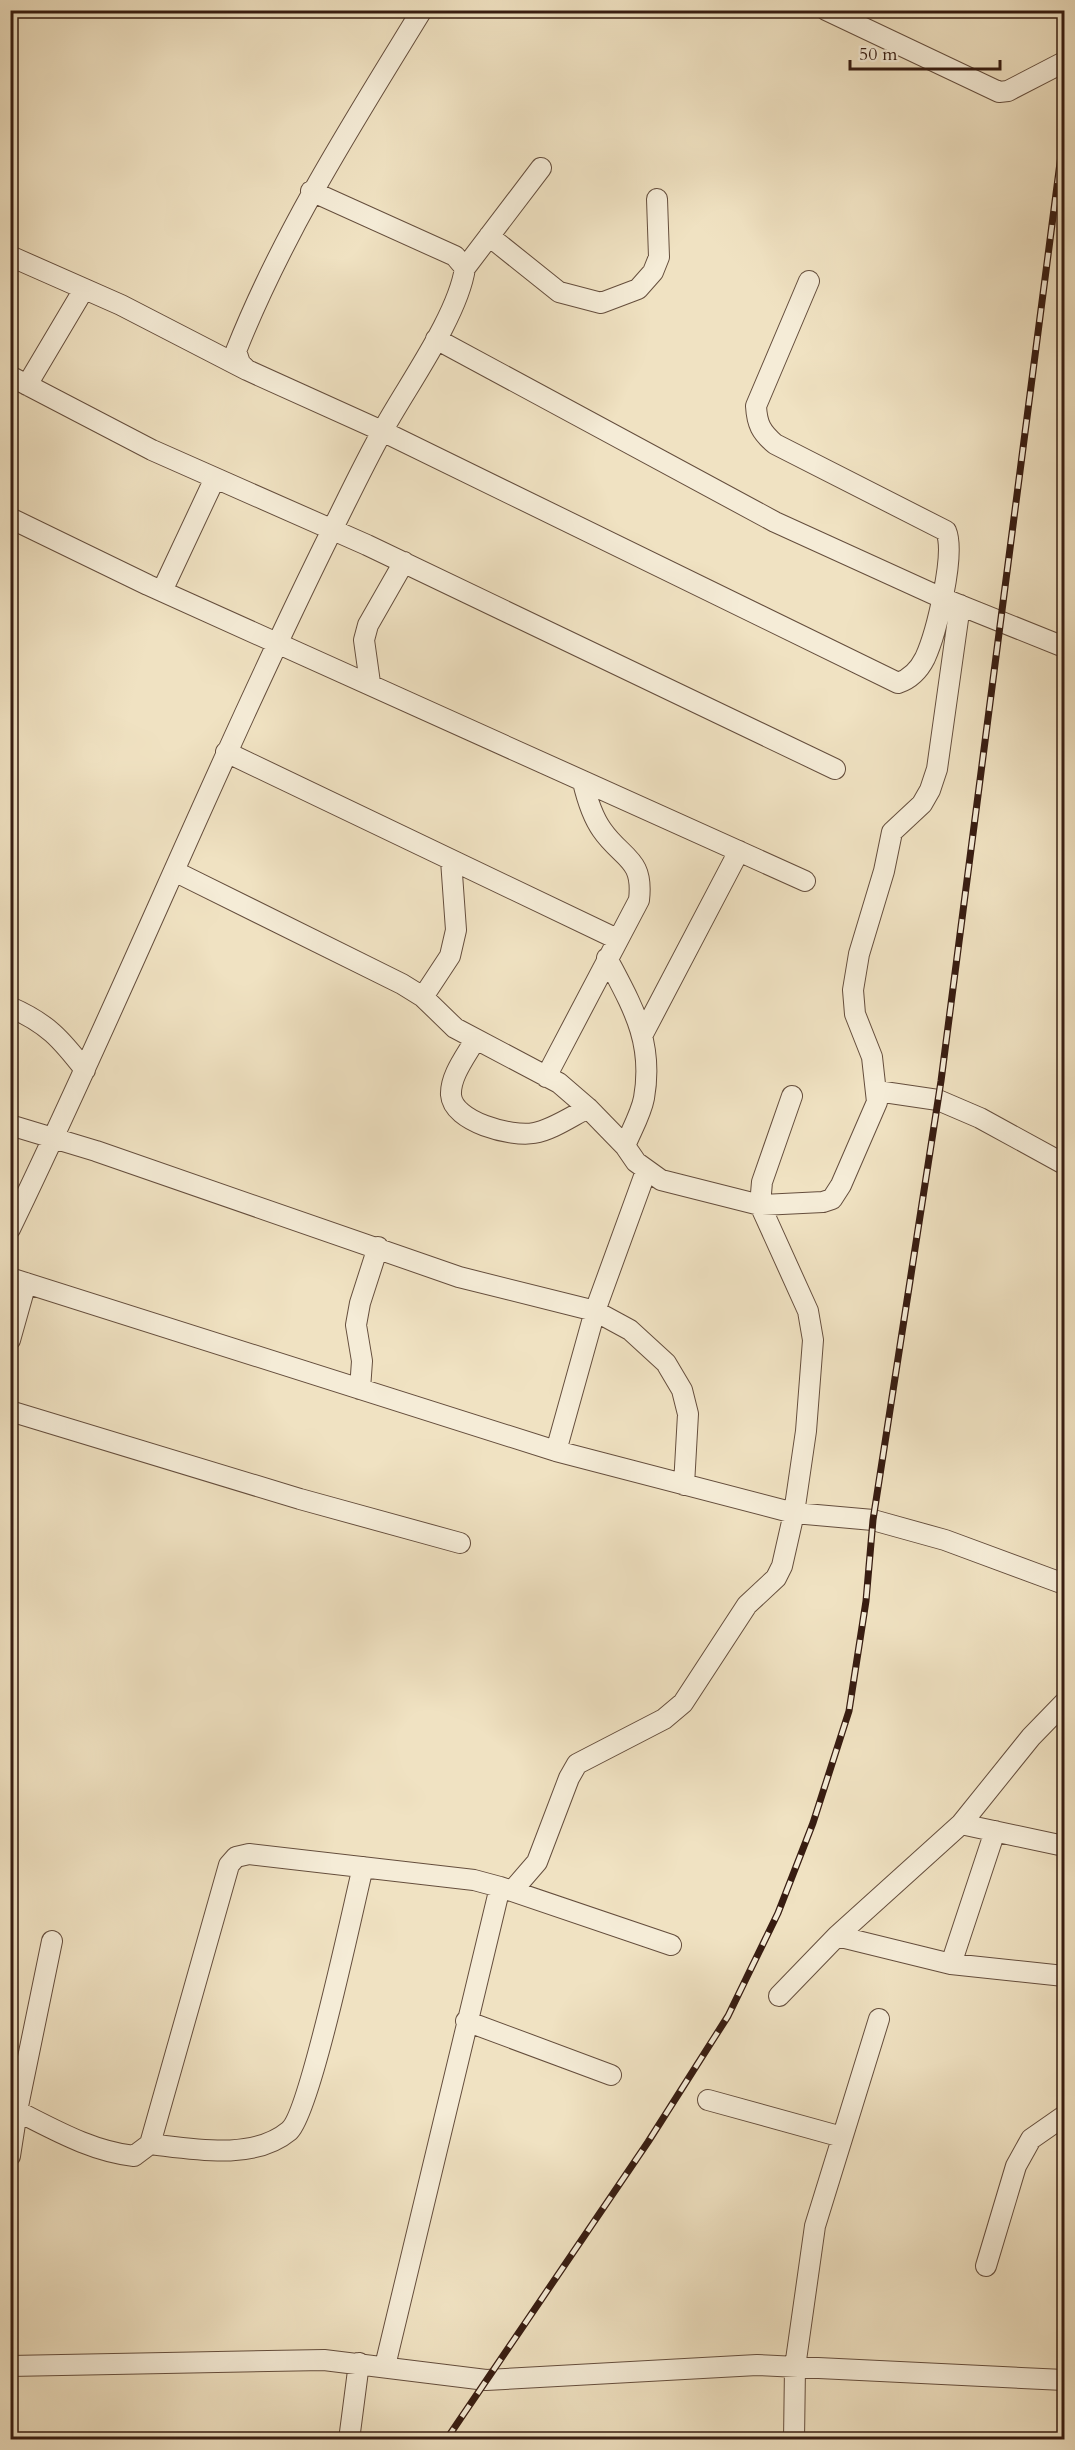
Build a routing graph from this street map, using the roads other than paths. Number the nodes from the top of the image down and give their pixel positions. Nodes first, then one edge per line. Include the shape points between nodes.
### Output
1 (422, 10) edge
2 (826, 10) edge
3 (1065, 62) edge
4 (541, 168) dead end
5 (311, 191) junction
6 (657, 199) dead end
7 (489, 236) junction
8 (10, 256) edge
9 (465, 268) junction
10 (809, 281) dead end
11 (84, 289) junction
12 (436, 339) junction
13 (247, 370) junction
14 (19, 380) edge
15 (382, 431) junction
16 (215, 478) junction
17 (10, 518) edge
18 (332, 530) junction
19 (404, 562) junction
20 (162, 591) junction
21 (951, 602) junction
22 (278, 641) junction
23 (1065, 647) edge
24 (369, 683) junction
25 (226, 753) junction
26 (835, 769) dead end
27 (583, 782) junction
28 (739, 850) junction
29 (451, 860) junction
30 (174, 871) junction
31 (805, 881) dead end
32 (617, 939) junction
33 (608, 958) junction
34 (423, 997) junction
35 (10, 1007) edge
36 (643, 1034) junction
37 (475, 1040) junction
38 (85, 1070) junction
39 (546, 1077) junction
40 (877, 1091) junction
41 (792, 1096) dead end
42 (588, 1108) junction
43 (10, 1125) edge
44 (54, 1139) junction
45 (625, 1146) junction
46 (1065, 1164) edge
47 (646, 1171) junction
48 (760, 1205) junction
49 (10, 1229) edge
50 (378, 1247) junction
51 (18, 1281) edge
52 (595, 1311) junction
53 (10, 1340) edge
54 (360, 1389) junction
55 (10, 1411) edge
56 (556, 1451) junction
57 (684, 1485) junction
58 (794, 1513) junction
59 (460, 1542) dead end
60 (1065, 1584) edge
61 (1065, 1703) edge
62 (961, 1824) junction
63 (995, 1831) junction
64 (1065, 1846) edge
65 (363, 1867) junction
66 (506, 1889) junction
67 (837, 1936) junction
68 (52, 1941) dead end
69 (671, 1945) dead end
70 (951, 1964) junction
71 (1065, 1976) edge
72 (779, 1996) dead end
73 (879, 2019) dead end
74 (466, 2020) junction
75 (611, 2076) dead end
76 (708, 2100) dead end
77 (17, 2111) junction
78 (1065, 2116) edge
79 (842, 2137) junction
80 (150, 2144) junction
81 (10, 2156) edge
82 (986, 2266) dead end
83 (359, 2363) junction
84 (10, 2366) edge
85 (385, 2366) junction
86 (795, 2367) junction
87 (1065, 2380) edge
88 (349, 2439) edge
89 (794, 2439) edge

1 - 5 street
2 - 3 street via 999,92
4 - 7 street
5 - 9 street via 455,256
5 - 13 street via 236,351
6 - 7 street via 659,257 653,272 638,289 601,303 559,292
7 - 9 street
8 - 11 street
9 - 12 street via 463,283
10 - 21 street via 756,406 757,421 763,434 775,444 946,531 950,541
11 - 13 street
11 - 14 street
12 - 15 street
12 - 21 street via 775,522
13 - 15 street
14 - 16 street via 152,450
15 - 18 street
15 - 21 street via 898,683 909,679 925,658
16 - 18 street
16 - 20 street
17 - 20 street
18 - 19 street
18 - 22 street
19 - 24 street via 368,625 364,640
19 - 26 street
20 - 22 street
21 - 23 street
21 - 40 street via 937,769 922,804 892,832 853,990 855,1014 872,1057
22 - 24 street
22 - 25 street
24 - 27 street
25 - 29 street
25 - 30 street
27 - 28 street
27 - 32 street via 603,831 640,874 639,900
28 - 31 street
28 - 36 street
29 - 32 street
29 - 34 street via 456,930 450,956
30 - 34 street
30 - 38 street
32 - 33 street
33 - 36 street
33 - 39 street
34 - 37 street via 455,1028
35 - 38 street via 33,1017 59,1036
36 - 45 street via 647,1061 644,1100
37 - 39 street
37 - 42 street via 455,1076 451,1093 457,1110 507,1133 533,1133
38 - 44 street
39 - 42 street
40 - 46 street via 938,1100
40 - 48 street via 877,1102 860,1145 832,1198 823,1202
41 - 48 street via 762,1182
42 - 45 street
43 - 44 street
44 - 49 street
44 - 50 street
45 - 47 street
47 - 48 street via 661,1180
47 - 52 street
48 - 58 street via 808,1311 813,1340
50 - 52 street via 459,1277
50 - 54 street via 356,1325 362,1360
51 - 53 street
51 - 54 street
52 - 56 street
52 - 57 street via 630,1330 666,1363 682,1390 688,1414
54 - 56 street
55 - 59 street
56 - 57 street
57 - 58 street
58 - 60 street via 873,1520 945,1540
58 - 66 street via 776,1578 747,1605 683,1703 664,1719 577,1764 537,1862
61 - 62 street via 1031,1737
62 - 63 street
62 - 67 street
63 - 64 street
63 - 70 street
65 - 66 street via 474,1880
65 - 80 street via 310,2084 296,2124 256,2147 210,2150
65 - 80 street via 249,1854 236,1857 229,1865
66 - 69 street
66 - 74 street
67 - 70 street
67 - 72 street
68 - 77 street
70 - 71 street
73 - 79 street
74 - 75 street
74 - 85 street
76 - 79 street
77 - 80 street via 82,2144 119,2154 134,2156
77 - 81 street
78 - 82 street via 1031,2139 1016,2166
79 - 86 street via 815,2226
83 - 84 street via 324,2360
83 - 85 street
83 - 88 street
85 - 86 street via 486,2380 757,2365
86 - 87 street
86 - 89 street

